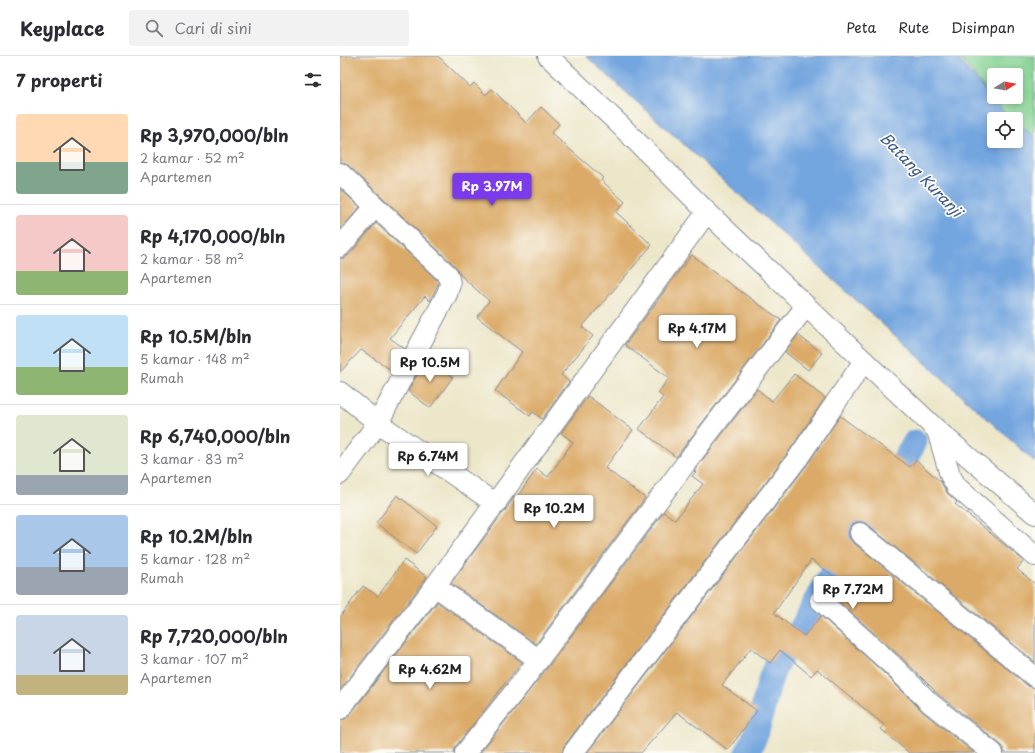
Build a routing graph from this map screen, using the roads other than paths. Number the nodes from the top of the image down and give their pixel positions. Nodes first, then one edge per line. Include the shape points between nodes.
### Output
1 (548, 56) edge
2 (340, 173) edge
3 (375, 207) junction
4 (707, 212) junction
5 (340, 247) edge
6 (806, 306) junction
7 (864, 361) junction
8 (340, 392) edge
9 (378, 423) junction
10 (936, 430) junction
11 (340, 474) edge
12 (496, 504) junction
13 (1035, 514) edge
14 (860, 533) dead end
15 (1035, 556) edge
16 (435, 586) junction
17 (820, 600) dead end
18 (539, 660) junction
19 (1035, 678) edge
20 (340, 708) edge
21 (465, 753) edge
22 (572, 753) edge
23 (993, 753) edge

1 - 4 street
2 - 3 street
3 - 5 street
3 - 9 street via 448,275 450,284
4 - 6 street
4 - 12 street
6 - 7 street
6 - 18 street
7 - 10 street
7 - 22 street via 798,458
8 - 9 street
9 - 11 street
9 - 12 street
10 - 13 street
10 - 15 street via 950,474 957,487
12 - 16 street
14 - 19 street
16 - 18 street
16 - 20 street
17 - 23 street via 930,703
18 - 21 street

